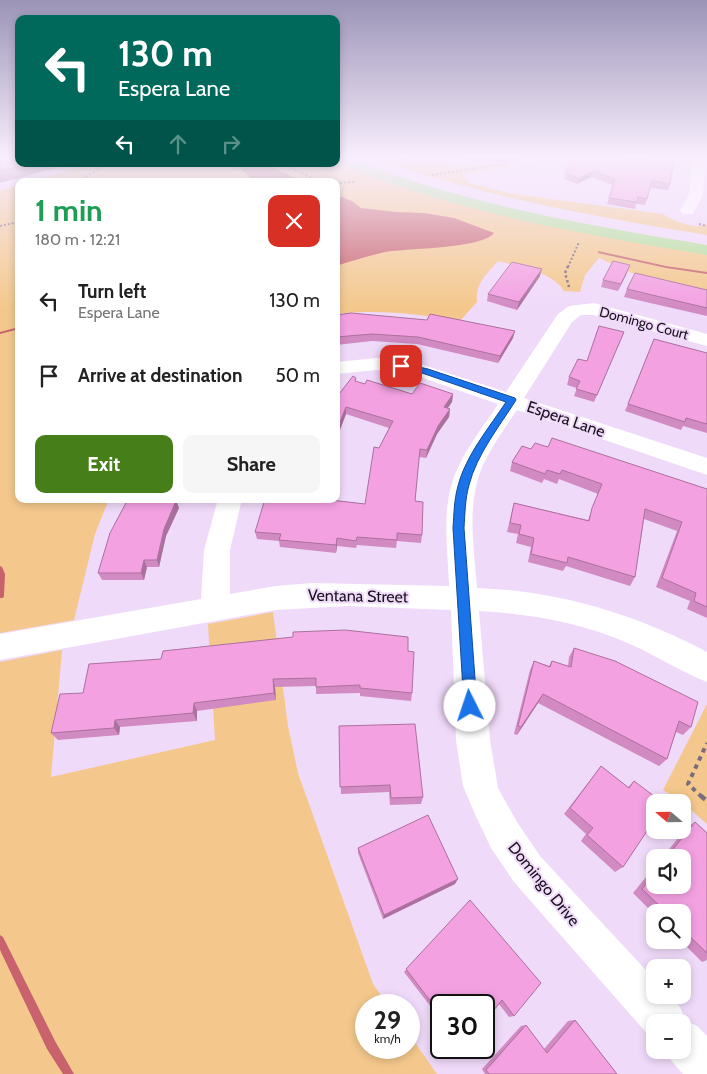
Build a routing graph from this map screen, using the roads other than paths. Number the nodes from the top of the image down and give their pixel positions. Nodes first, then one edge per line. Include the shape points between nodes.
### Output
1 (487, 208) edge
2 (533, 208) edge
3 (689, 208) edge
4 (688, 211) dead end
5 (707, 238) edge
6 (707, 250) edge
7 (574, 299) joint
8 (707, 340) edge
9 (340, 367) edge
10 (512, 400) junction
11 (707, 467) edge
12 (229, 503) edge
13 (463, 599) junction
14 (215, 608) junction
15 (0, 647) edge
16 (707, 668) edge
17 (658, 1014) edge
18 (691, 1051) edge
19 (707, 1068) edge

1 - 6 main road via 598,232
2 - 5 main road
3 - 4 street
7 - 8 street, Domingo Court via 601,310
7 - 10 street, Domingo Drive via 573,311 565,318
9 - 10 street, Espera Lane via 367,364 408,367
10 - 11 street, Espera Lane
10 - 13 street, Domingo Drive via 474,458 464,484 458,528
12 - 14 street via 217,550
13 - 14 street, Ventana Street via 314,594
13 - 16 street, Ventana Street via 526,603 586,616 628,629
13 - 17 street, Domingo Drive via 474,747 480,786 492,812 527,869
14 - 15 street, Ventana Street
18 - 19 street

